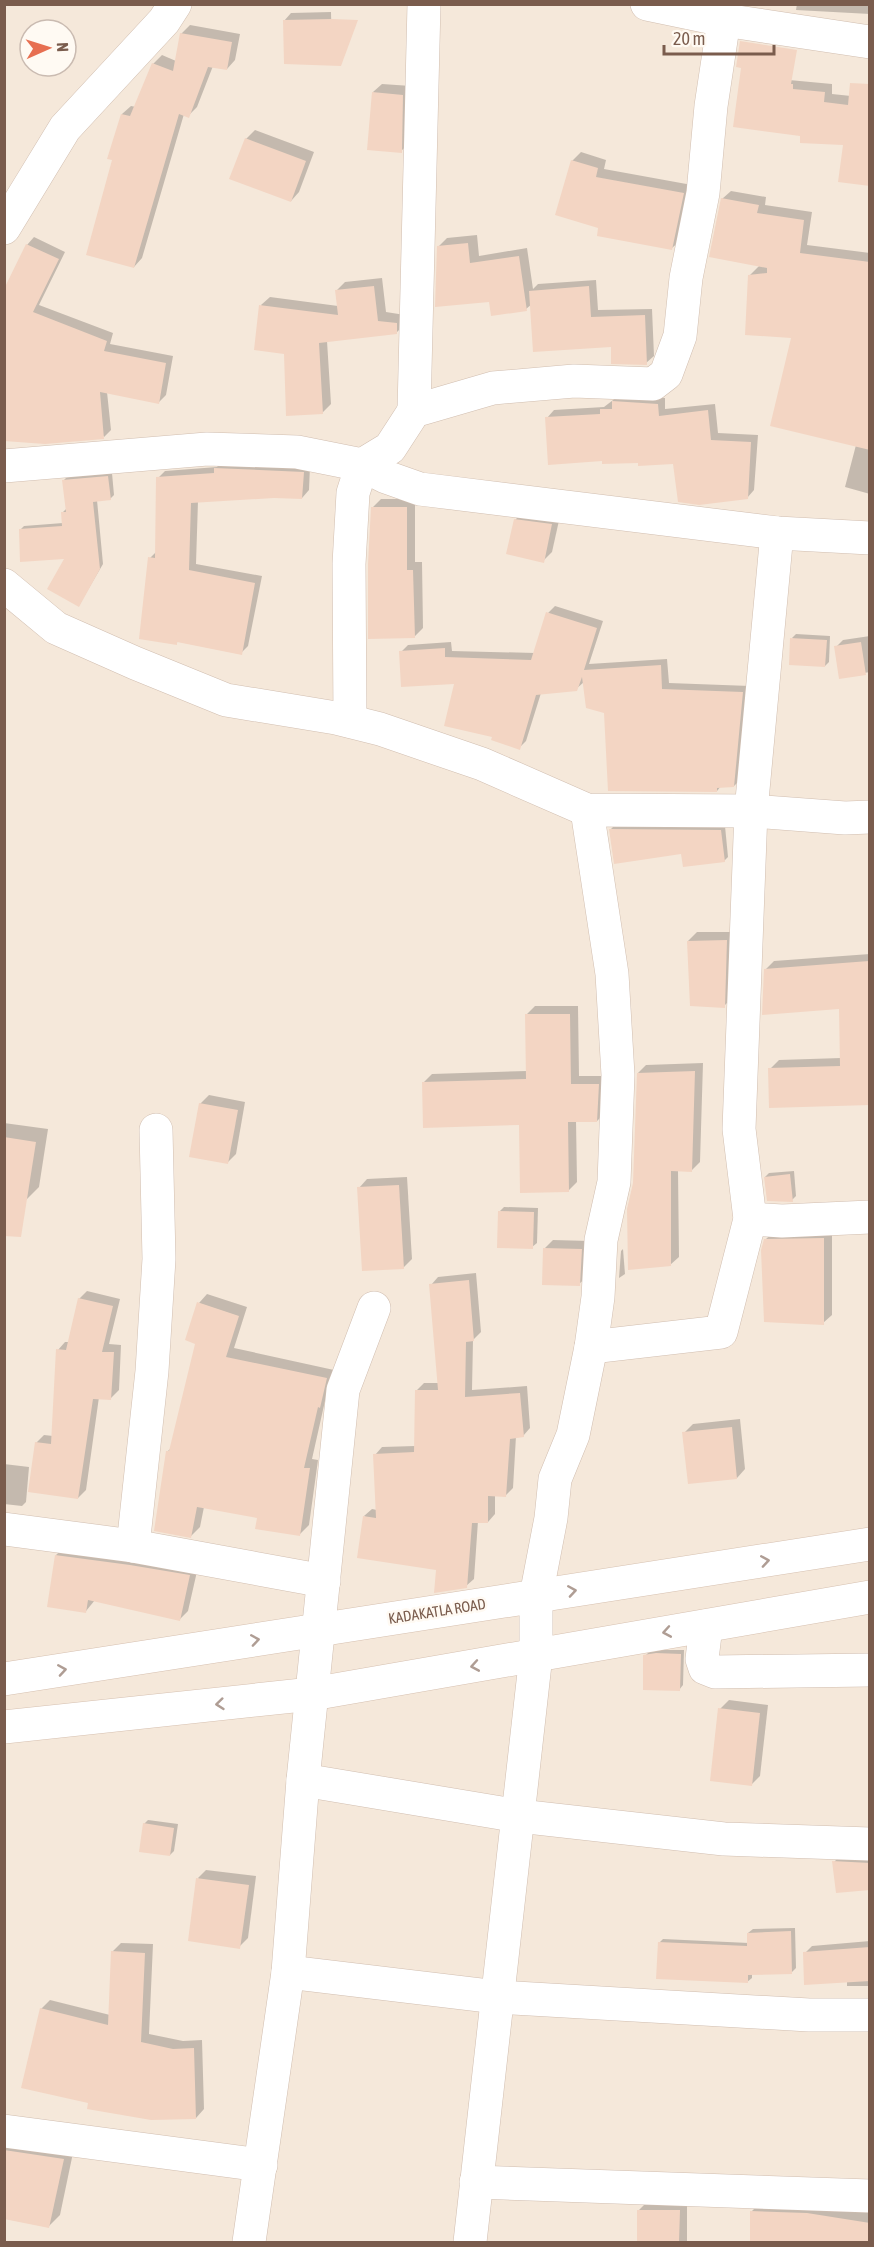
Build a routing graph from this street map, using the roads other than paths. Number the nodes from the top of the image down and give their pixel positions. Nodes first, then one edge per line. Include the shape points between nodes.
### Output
1 (175, 4) edge
2 (424, 4) edge
3 (647, 4) edge
4 (724, 20) junction
5 (870, 42) edge
6 (4, 228) edge
7 (414, 411) junction
8 (362, 465) junction
9 (4, 466) edge
10 (777, 533) junction
11 (870, 538) edge
12 (4, 585) edge
13 (350, 721) junction
14 (587, 810) junction
15 (751, 812) junction
16 (870, 818) edge
17 (156, 1130) dead end
18 (870, 1217) edge
19 (750, 1220) junction
20 (374, 1308) dead end
21 (591, 1347) junction
22 (4, 1529) edge
23 (870, 1544) edge
24 (133, 1546) junction
25 (324, 1581) junction
26 (536, 1596) junction
27 (870, 1597) edge
28 (706, 1626) junction
29 (318, 1630) junction
30 (536, 1655) junction
31 (870, 1670) edge
32 (4, 1679) edge
33 (312, 1694) junction
34 (4, 1727) edge
35 (303, 1780) junction
36 (519, 1816) junction
37 (870, 1844) edge
38 (288, 1972) junction
39 (497, 1997) junction
40 (870, 2014) edge
41 (4, 2131) edge
42 (261, 2165) junction
43 (476, 2182) junction
44 (870, 2196) edge
45 (249, 2242) edge
46 (470, 2242) edge

1 - 6 street via 164,21 65,128
2 - 7 street
3 - 4 street
4 - 5 street
4 - 7 street via 680,336 666,374 653,384 574,381 493,388
7 - 8 street via 390,448
8 - 9 street via 297,452 207,450
8 - 10 street via 420,489
8 - 13 street via 353,493 348,564
10 - 11 street
10 - 15 street
12 - 13 street via 56,628 226,700
13 - 14 street via 482,765
14 - 15 street
14 - 21 street via 612,974 618,1075 614,1182 602,1239
15 - 16 street
15 - 19 street via 739,1129
17 - 24 street via 159,1259 152,1371
18 - 19 street
19 - 21 street via 721,1332
20 - 25 street via 344,1390
21 - 26 street via 573,1435 555,1479
22 - 24 street
26 -> 23 street, KADAKATLA ROAD
24 - 25 street
25 - 29 street
26 - 29 street, KADAKATLA ROAD
26 - 30 street
27 - 28 street
28 -> 30 street
28 - 31 street via 702,1659 705,1668 715,1672
32 -> 29 street, KADAKATLA ROAD
29 - 33 street
30 -> 33 street
30 - 36 street
33 -> 34 street
33 - 35 street
35 - 36 street
35 - 38 street
36 - 37 street via 724,1839
36 - 39 street
38 - 39 street
38 - 42 street
39 - 40 street via 809,2015
39 - 43 street
41 - 42 street
42 - 45 street
43 - 44 street
43 - 46 street

